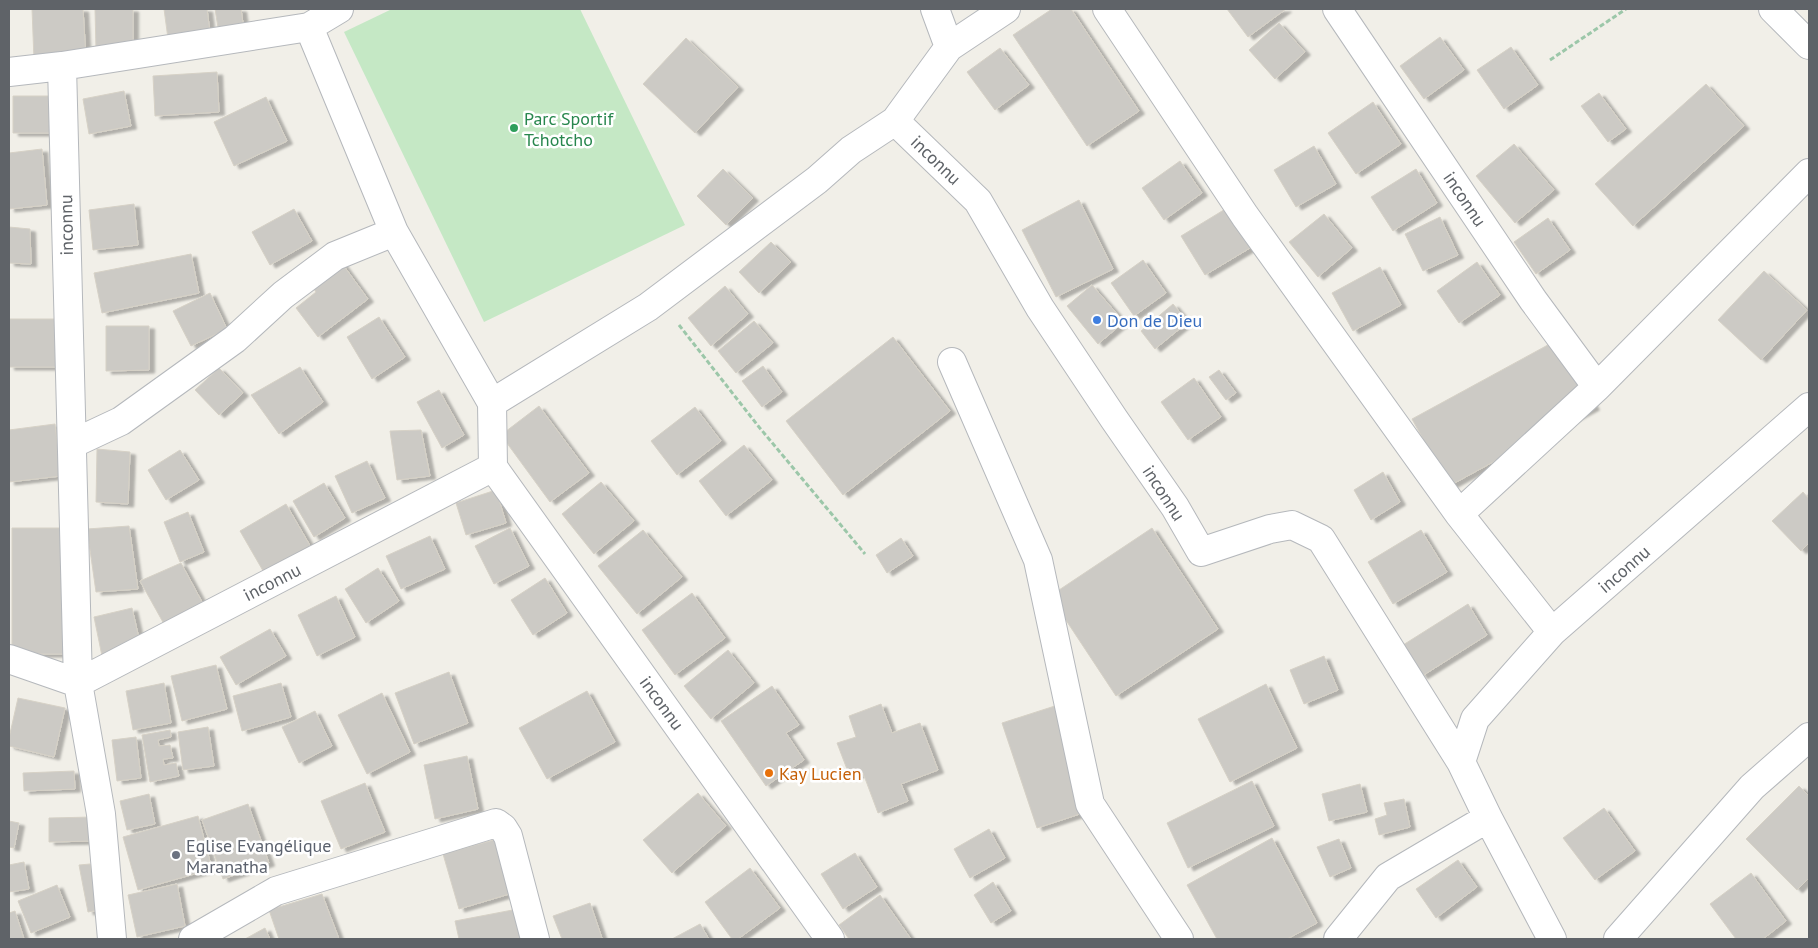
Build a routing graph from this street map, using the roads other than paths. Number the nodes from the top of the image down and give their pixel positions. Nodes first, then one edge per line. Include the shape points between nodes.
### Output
1 (339, 9) edge
2 (935, 9) edge
3 (1006, 9) edge
4 (1107, 9) edge
5 (1337, 9) edge
6 (1774, 9) edge
7 (309, 27) junction
8 (1807, 38) edge
9 (949, 47) junction
10 (62, 66) junction
11 (9, 72) edge
12 (895, 121) junction
13 (1809, 173) edge
14 (394, 232) junction
15 (952, 362) dead end
16 (1597, 387) junction
17 (492, 403) junction
18 (1809, 407) edge
19 (72, 444) junction
20 (493, 467) junction
21 (1459, 514) junction
22 (1552, 632) junction
23 (9, 659) edge
24 (78, 683) junction
25 (1809, 737) edge
26 (1461, 762) junction
27 (1488, 818) junction
28 (112, 939) edge
29 (193, 939) edge
30 (535, 939) edge
31 (830, 939) edge
32 (1179, 939) edge
33 (1338, 939) edge
34 (1552, 939) edge
35 (1618, 939) edge

1 - 7 street
2 - 9 street
3 - 9 street, inconnu
4 - 21 street via 1245,216
5 - 16 street, inconnu via 1533,300
6 - 8 street
7 - 10 street
7 - 14 street
9 - 12 street, inconnu
10 - 11 street
10 - 19 street, inconnu
12 - 17 street, inconnu via 851,150 648,307
12 - 26 street, inconnu via 978,201 1040,308 1175,507 1201,552 1292,525 1321,539
13 - 16 street
14 - 17 street
14 - 19 street via 335,256 283,295 235,339 121,421
15 - 32 street via 1038,560 1090,804
16 - 21 street
17 - 20 street
18 - 22 street, inconnu
19 - 24 street, inconnu
20 - 24 street, inconnu
20 - 31 street, inconnu
21 - 22 street
22 - 26 street, inconnu via 1475,719
23 - 24 street
24 - 28 street, inconnu via 101,814
25 - 35 street via 1752,787
26 - 27 street, inconnu
27 - 33 street via 1388,877
27 - 34 street, inconnu
29 - 30 street via 276,891 496,823 508,836

